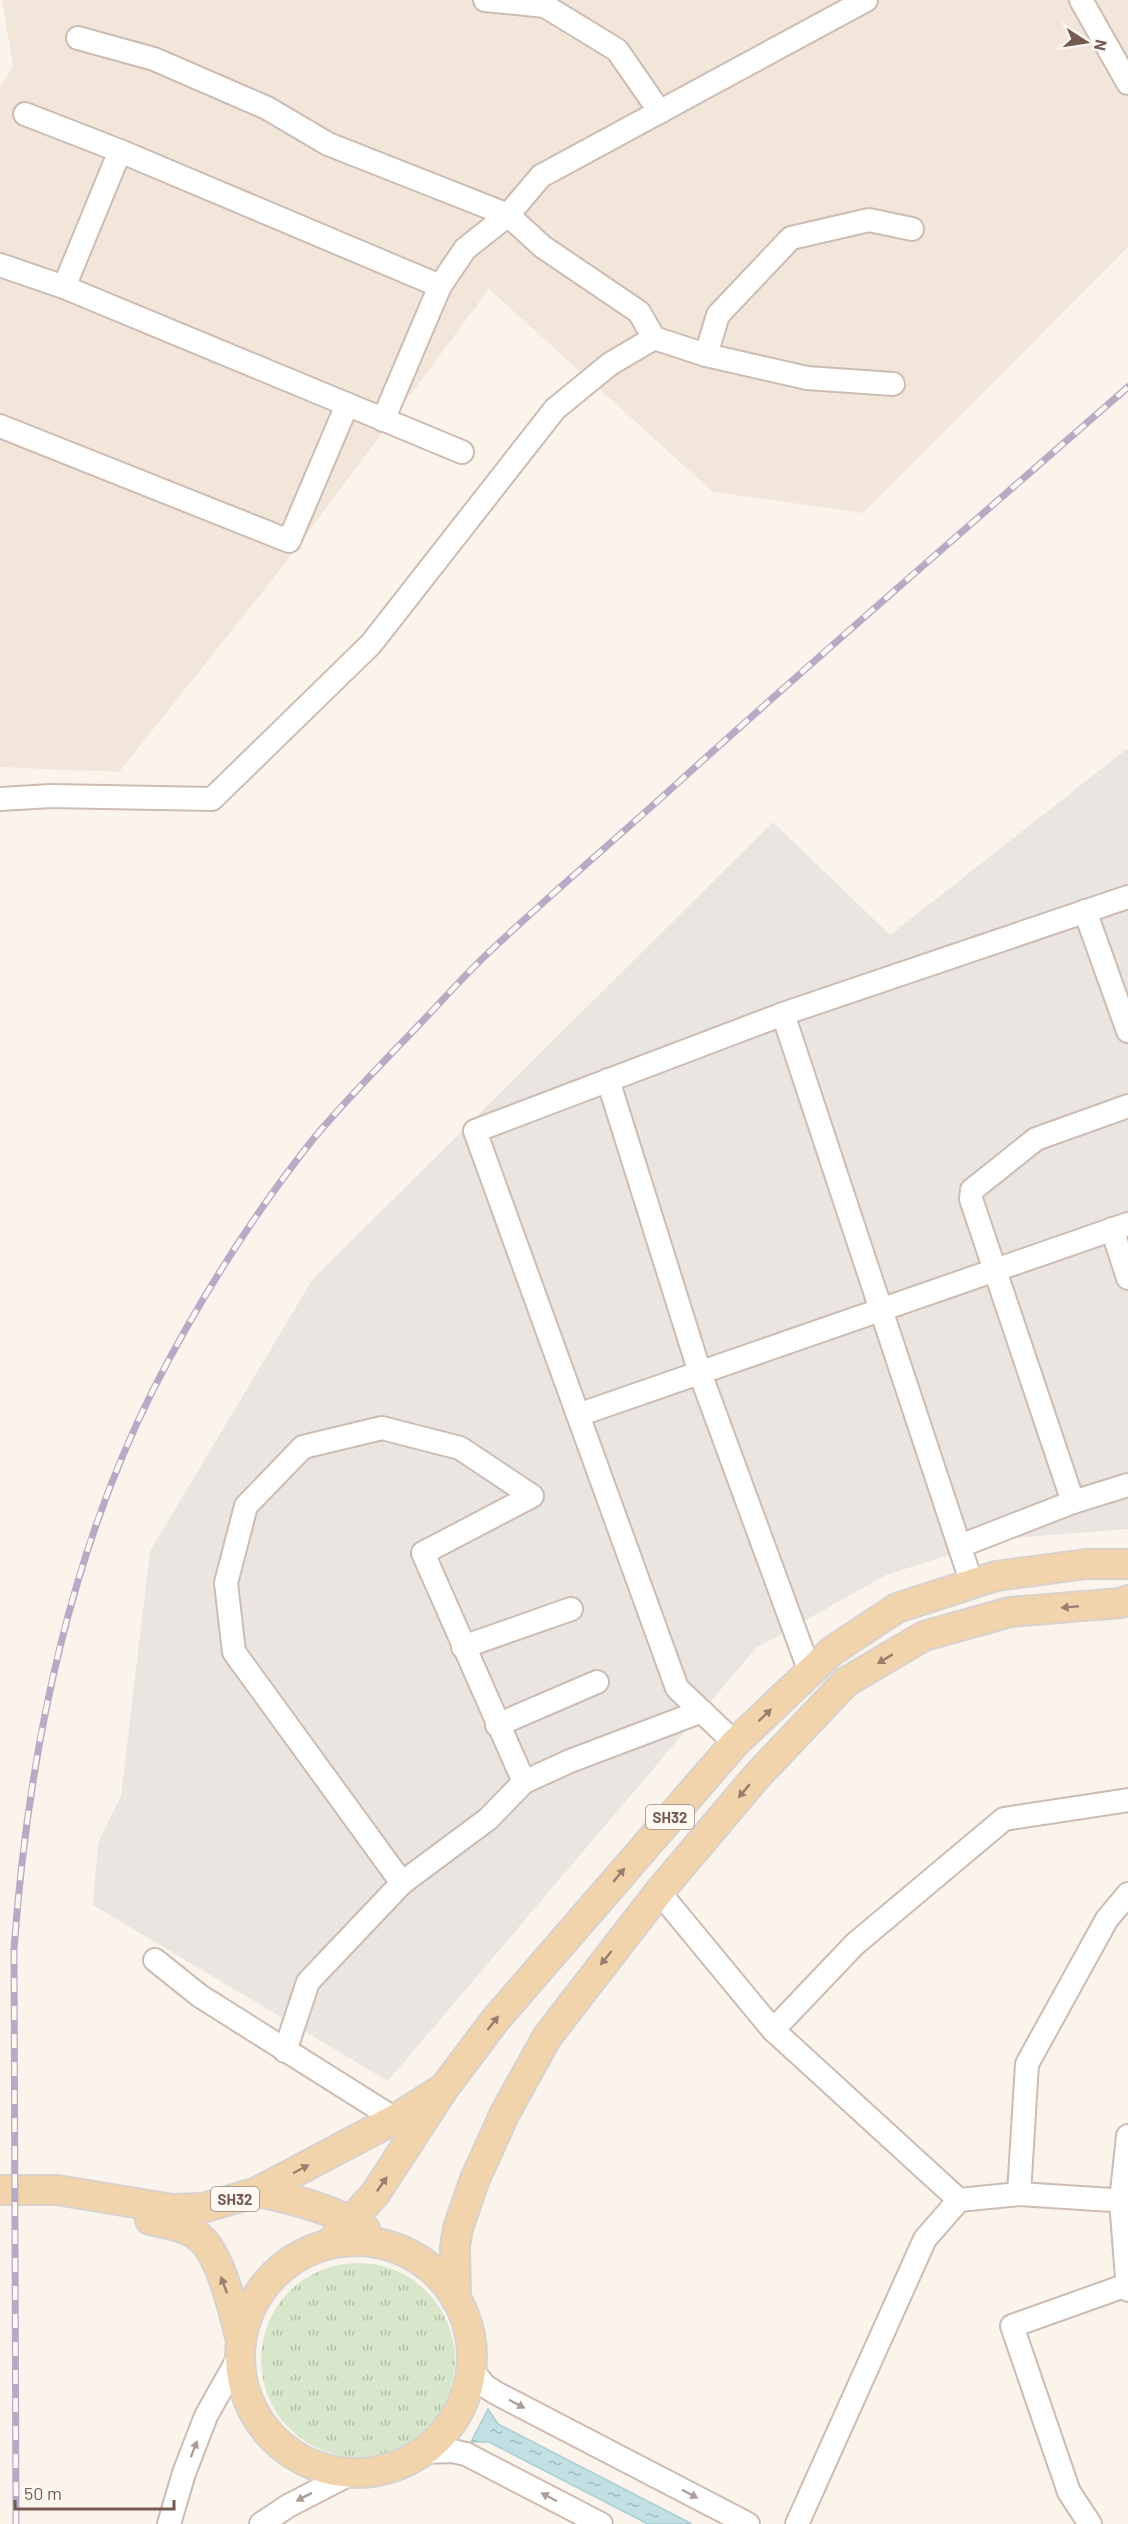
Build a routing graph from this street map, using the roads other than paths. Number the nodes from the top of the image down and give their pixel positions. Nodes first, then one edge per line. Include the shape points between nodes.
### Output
1 (485, 0) edge
2 (866, 0) edge
3 (1081, 0) edge
4 (78, 38) dead end
5 (1128, 83) edge
6 (660, 112) junction
7 (25, 114) dead end
8 (120, 152) junction
9 (508, 215) junction
10 (912, 229) dead end
11 (0, 265) edge
12 (440, 286) junction
13 (63, 287) junction
14 (654, 338) junction
15 (706, 355) junction
16 (894, 384) dead end
17 (347, 405) junction
18 (383, 420) junction
19 (0, 426) edge
20 (462, 452) dead end
21 (0, 800) edge
22 (1128, 897) edge
23 (1085, 911) junction
24 (783, 1014) junction
25 (1128, 1031) edge
26 (608, 1080) junction
27 (1128, 1106) edge
28 (1120, 1226) edge
29 (996, 1269) junction
30 (1128, 1278) edge
31 (882, 1309) junction
32 (700, 1373) junction
33 (578, 1415) junction
34 (1128, 1485) edge
35 (1073, 1502) junction
36 (960, 1546) junction
37 (1128, 1563) edge
38 (972, 1584) junction
39 (1128, 1600) edge
40 (571, 1608) dead end
41 (463, 1647) junction
42 (810, 1672) junction
43 (597, 1682) dead end
44 (702, 1712) junction
45 (496, 1725) junction
46 (735, 1743) junction
47 (524, 1782) junction
48 (1128, 1800) edge
49 (402, 1884) junction
50 (659, 1892) junction
51 (1128, 1894) edge
52 (155, 1960) dead end
53 (773, 2030) junction
54 (285, 2051) junction
55 (444, 2088) junction
56 (395, 2119) junction
57 (1128, 2136) edge
58 (0, 2190) edge
59 (257, 2192) junction
60 (1019, 2194) junction
61 (959, 2200) junction
62 (1124, 2201) edge
63 (0, 2203) edge
64 (351, 2221) junction
65 (330, 2243) junction
66 (383, 2244) junction
67 (1127, 2288) edge
68 (456, 2299) junction
69 (240, 2349) junction
70 (471, 2369) junction
71 (423, 2452) junction
72 (350, 2474) junction
73 (592, 2522) edge
74 (169, 2524) edge
75 (261, 2524) edge
76 (748, 2524) edge
77 (797, 2524) edge
78 (1090, 2524) edge

1 - 6 street via 545,6 617,50
2 - 6 street
3 - 5 street
4 - 9 street via 154,59 267,108 328,144
6 - 9 street via 541,176
7 - 8 street
8 - 12 street
8 - 13 street
9 - 12 street via 465,249
9 - 14 street via 543,247 639,312
10 - 15 street via 869,220 791,238 718,315
11 - 13 street
12 - 18 street
13 - 17 street
14 - 15 street
14 - 21 street via 610,364 555,409 371,644 212,799 51,796
15 - 16 street via 807,378
17 - 18 street
17 - 19 street via 290,541
18 - 20 street
22 - 23 street
23 - 24 street
23 - 25 street
24 - 26 street
24 - 31 street
26 - 32 street
26 - 33 street via 475,1131
27 - 29 street via 1036,1139 972,1190 971,1199
28 - 29 street
28 - 30 street
29 - 31 street
29 - 35 street
31 - 32 street
31 - 36 street
32 - 33 street
32 - 42 street
33 - 44 street via 676,1688
34 - 35 street
35 - 36 street
36 - 38 street
37 - 38 main road, SH32 via 1086,1564 996,1576
38 - 42 main road, SH32 via 897,1608 832,1651
39 -> 50 main road, SH32 via 1010,1612 924,1636 846,1682 757,1776
40 - 41 street
41 - 45 street
41 - 49 street via 423,1553 532,1497 460,1448 382,1428 303,1447 246,1506 226,1583 234,1652
46 -> 42 main road, SH32
43 - 45 street
44 - 46 street
44 - 47 street
45 - 47 street
55 -> 46 main road, SH32 via 496,2019
47 - 49 street via 488,1819
48 - 53 street via 1004,1819 855,1944
49 - 54 street via 308,1982
50 - 53 street
50 -> 68 main road, SH32 via 547,2037 505,2113 458,2228
51 - 60 street via 1107,1919 1027,2064
52 - 54 street via 200,1996
53 - 61 street
54 - 56 street
55 - 56 main road, SH32
64 -> 55 main road, SH32 via 396,2164
59 -> 56 main road, SH32
57 - 62 street
58 - 59 main road, SH32 via 57,2190 182,2210
59 - 64 main road via 301,2201
60 - 61 street
60 - 62 street
61 - 77 street via 925,2239
62 - 67 street
69 -> 63 main road via 233,2312 214,2258 208,2246 192,2232 75,2206
64 - 65 main road, SH32
64 - 66 main road
65 - 66 main road
65 - 69 main road via 280,2268 261,2289 248,2314
66 - 68 main road via 425,2264
67 - 78 street via 1012,2326 1070,2492
68 - 70 main road via 469,2333
69 - 72 main road via 246,2396 271,2438 294,2456 321,2469
74 -> 69 street via 206,2416
70 - 71 main road via 456,2416
70 -> 76 street via 496,2393
71 - 72 main road via 384,2470
73 -> 71 street via 466,2454
72 -> 75 street

